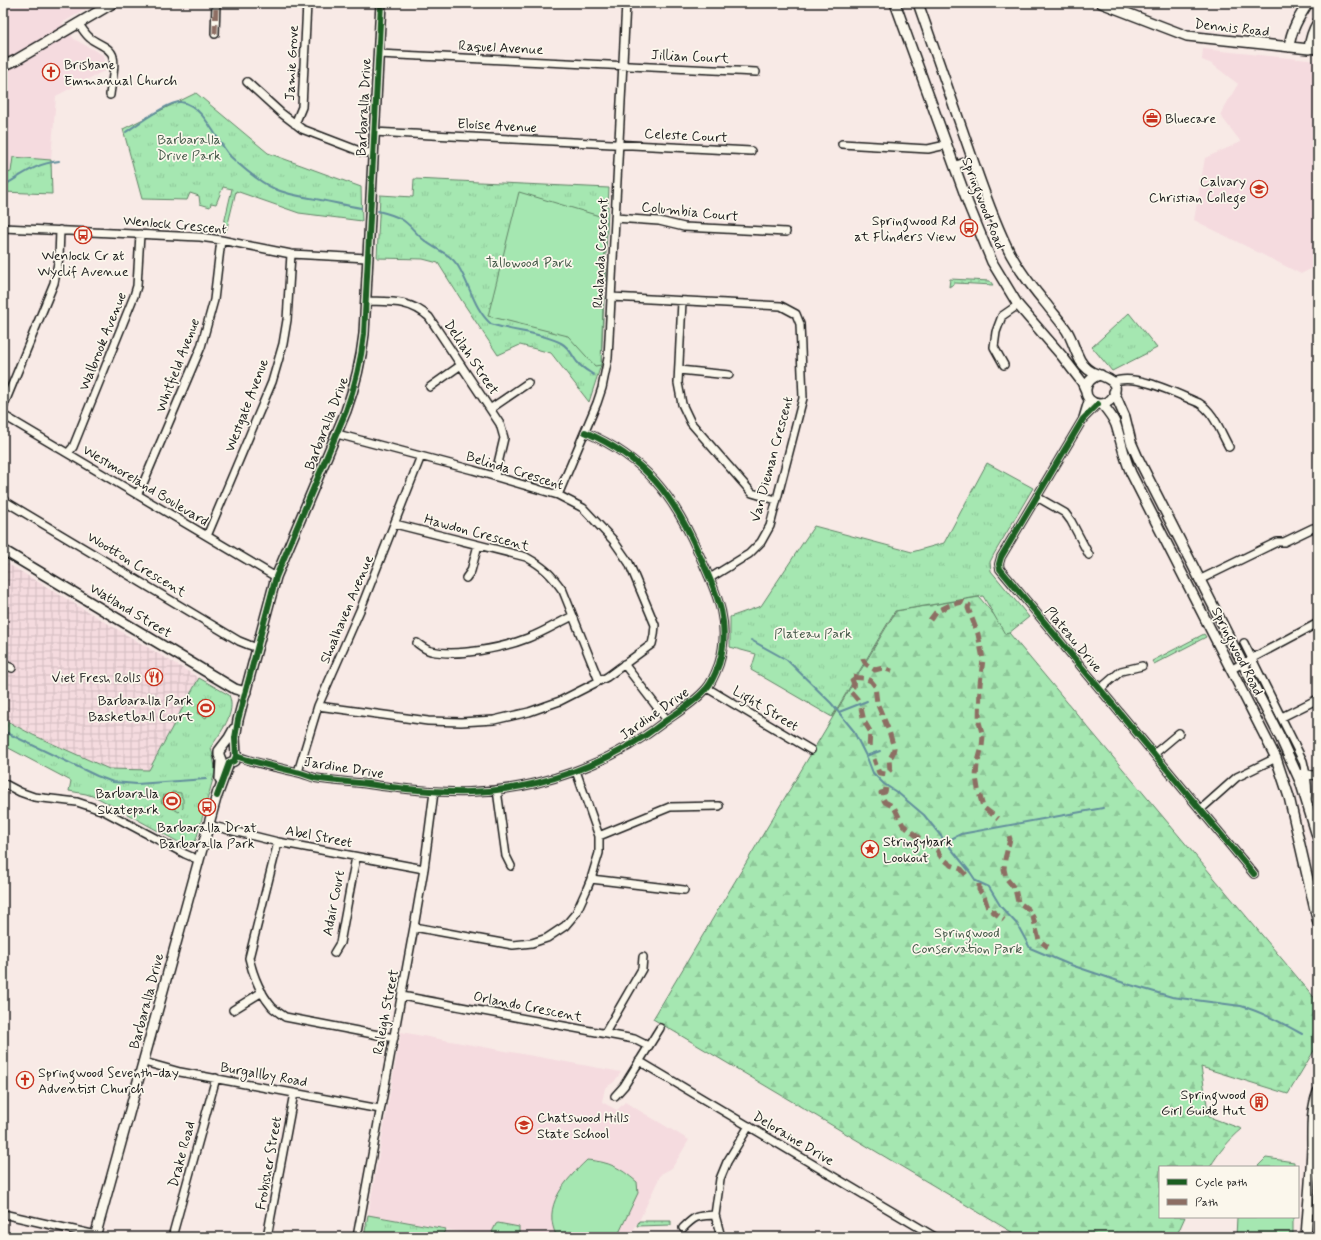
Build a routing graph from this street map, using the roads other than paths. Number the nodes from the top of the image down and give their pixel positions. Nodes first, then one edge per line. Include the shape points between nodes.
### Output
1 (112, 3) edge
2 (216, 3) edge
3 (307, 3) edge
4 (381, 3) edge
5 (626, 3) edge
6 (895, 3) edge
7 (918, 3) edge
8 (1101, 3) edge
9 (1308, 3) edge
10 (1318, 22) edge
11 (78, 23) junction
12 (214, 34) dead end
13 (1289, 47) junction
14 (1314, 49) edge
15 (378, 54) junction
16 (3, 66) edge
17 (623, 66) junction
18 (756, 72) dead end
19 (247, 82) dead end
20 (110, 95) dead end
21 (295, 124) junction
22 (373, 132) junction
23 (619, 144) junction
24 (842, 144) dead end
25 (946, 145) junction
26 (751, 151) dead end
27 (372, 153) junction
28 (973, 159) junction
29 (954, 166) junction
30 (615, 218) junction
31 (3, 228) edge
32 (60, 230) junction
33 (786, 232) dead end
34 (140, 234) junction
35 (221, 240) junction
36 (291, 254) junction
37 (367, 258) junction
38 (611, 297) junction
39 (365, 301) junction
40 (682, 301) junction
41 (1018, 305) junction
42 (461, 365) junction
43 (1004, 365) dead end
44 (678, 370) junction
45 (729, 375) dead end
46 (1101, 375) junction
47 (1113, 382) junction
48 (528, 383) dead end
49 (430, 387) dead end
50 (1114, 392) junction
51 (1087, 394) junction
52 (1100, 404) junction
53 (3, 407) edge
54 (490, 409) junction
55 (3, 415) edge
56 (1083, 418) junction
57 (585, 432) junction
58 (337, 434) junction
59 (1228, 447) dead end
60 (68, 453) junction
61 (422, 456) junction
62 (495, 476) junction
63 (137, 494) junction
64 (558, 495) junction
65 (1037, 497) junction
66 (3, 500) edge
67 (776, 500) junction
68 (395, 524) junction
69 (1313, 528) dead end
70 (207, 536) junction
71 (478, 545) junction
72 (3, 550) edge
73 (1089, 555) dead end
74 (276, 576) junction
75 (466, 578) dead end
76 (710, 578) junction
77 (1199, 580) junction
78 (573, 616) junction
79 (1318, 624) edge
80 (417, 643) dead end
81 (1244, 643) dead end
82 (258, 648) junction
83 (1251, 659) junction
84 (1242, 663) junction
85 (3, 664) edge
86 (624, 664) junction
87 (1142, 666) dead end
88 (12, 668) dead end
89 (1232, 669) junction
90 (599, 681) junction
91 (707, 688) junction
92 (1100, 689) junction
93 (246, 692) junction
94 (1318, 699) edge
95 (318, 706) junction
96 (1282, 717) junction
97 (238, 720) junction
98 (667, 720) junction
99 (1179, 733) dead end
100 (223, 747) junction
101 (811, 750) dead end
102 (1154, 754) junction
103 (230, 757) junction
104 (1276, 758) junction
105 (1290, 759) junction
106 (576, 771) junction
107 (298, 772) junction
108 (1306, 774) junction
109 (1318, 776) edge
110 (3, 783) edge
111 (1307, 784) junction
112 (497, 790) junction
113 (434, 792) junction
114 (1307, 800) junction
115 (719, 806) dead end
116 (1200, 810) junction
117 (209, 825) junction
118 (599, 836) junction
119 (1318, 839) edge
120 (278, 842) junction
121 (356, 857) junction
122 (199, 860) junction
123 (511, 866) dead end
124 (424, 869) junction
125 (1254, 874) dead end
126 (591, 879) junction
127 (684, 890) dead end
128 (1318, 923) edge
129 (414, 927) junction
130 (334, 953) dead end
131 (643, 957) dead end
132 (262, 992) junction
133 (402, 996) junction
134 (233, 1010) dead end
135 (660, 1028) dead end
136 (605, 1034) junction
137 (394, 1038) junction
138 (648, 1046) junction
139 (639, 1061) junction
140 (144, 1062) junction
141 (216, 1078) junction
142 (1318, 1092) edge
143 (294, 1093) junction
144 (615, 1096) dead end
145 (1318, 1108) edge
146 (380, 1109) junction
147 (749, 1126) junction
148 (1312, 1146) junction
149 (1308, 1210) junction
150 (1318, 1210) edge
151 (3, 1214) edge
152 (715, 1215) junction
153 (683, 1228) dead end
154 (96, 1236) edge
155 (172, 1237) edge
156 (267, 1237) edge
157 (357, 1237) edge
158 (721, 1237) edge
159 (935, 1237) edge
160 (1306, 1237) edge

1 - 11 main road
2 - 12 street
3 - 21 street, Jamie Grove via 302,107
4 - 15 main road, Barbaralla Drive
5 - 17 street, Rholanda Crescent
6 - 25 main road, Springwood Road
7 - 28 main road, Springwood Road
8 - 13 main road, Dennis Road via 1187,36
9 - 13 main road via 1294,26
10 - 14 main road via 1310,40
11 - 16 main road
11 - 20 street via 91,39 110,50 113,56
13 - 14 main road, Dennis Road
15 - 17 street, Raquel Avenue
15 - 22 main road, Barbaralla Drive
17 - 18 street, Jillian Court
17 - 23 street, Rholanda Crescent
19 - 21 street
21 - 27 street via 362,152
22 - 23 street, Eloise Avenue
22 - 27 main road, Barbaralla Drive
23 - 26 street, Celeste Court
23 - 30 street, Rholanda Crescent
24 - 25 street via 928,149
25 - 29 main road, Springwood Road
27 - 37 main road, Barbaralla Drive
28 - 29 street
28 - 46 main road, Springwood Road via 995,220 1013,259 1064,326 1081,363
29 - 41 main road, Springwood Road via 992,262
30 - 33 street, Columbia Court via 659,221 684,227
30 - 38 street, Rholanda Crescent
31 - 32 street, Wenlock Crescent
32 - 34 street, Wenlock Crescent
32 - 53 street via 55,279
34 - 35 street, Wenlock Crescent
34 - 60 street, Walbrook Avenue via 137,286 134,296
35 - 36 street, Wenlock Crescent
35 - 63 street, Whitfield Avenue via 214,300 201,347
36 - 37 street, Wenlock Crescent
36 - 70 street, Westgate Avenue via 287,320 272,382
37 - 39 main road, Barbaralla Drive
38 - 40 street, Van Dieman Crescent
38 - 57 street, Rholanda Crescent via 606,373
39 - 42 street, Delilah Street via 411,305 423,312
39 - 58 main road, Barbaralla Drive via 362,356 354,391
40 - 44 street
40 - 67 street, Van Dieman Crescent via 781,306 796,314 800,324 803,398
41 - 43 street via 1002,316 996,332 994,347
41 - 51 main road, Springwood Road via 1062,356 1082,382
42 - 49 street
42 - 54 street, Delilah Street
44 - 45 street
44 - 67 street via 682,404 691,423 752,493
46 - 47 main road
46 - 51 main road via 1092,378 1086,386
47 - 50 main road
47 - 59 street via 1125,379 1142,381 1199,403 1211,414
48 - 54 street
50 - 52 main road via 1110,400
50 - 77 main road, Springwood Road via 1134,450
51 - 52 main road via 1095,403
51 - 56 street, Plateau Drive
52 - 56 street, Plateau Drive
52 - 89 main road, Springwood Road via 1111,415 1116,425 1131,473
54 - 62 street, Delilah Street via 500,424 504,438
55 - 60 street, Westmoreland Boulevard
56 - 65 street, Plateau Drive
57 - 64 street, Rholanda Crescent
57 - 76 street, Jardine Drive via 615,446 663,488 685,523
58 - 61 street, Belinda Crescent
58 - 74 main road, Barbaralla Drive
60 - 63 street, Westmoreland Boulevard
61 - 62 street, Belinda Crescent
61 - 68 street, Shoalhaven Avenue
62 - 64 street, Belinda Crescent
63 - 70 street, Westmoreland Boulevard
64 - 86 street, Belinda Crescent via 583,508 613,540 629,563 655,625 652,644
65 - 73 street via 1065,513
65 - 92 street, Plateau Drive via 1001,558 1000,568
66 - 82 street, Wootton Crescent via 239,641
67 - 76 street, Van Dieman Crescent via 770,526 761,542 749,554
68 - 71 street, Hawdon Crescent
68 - 95 street, Shoalhaven Avenue
69 - 77 street via 1284,542 1277,542
70 - 74 street, Westmoreland Boulevard
71 - 75 street via 471,571
71 - 78 street, Hawdon Crescent via 526,557 542,566 563,591
72 - 93 main road, Watland Street via 234,688
74 - 82 main road, Barbaralla Drive
76 - 91 street, Jardine Drive via 722,615 724,640 717,670
77 - 84 main road, Springwood Road
78 - 80 street via 528,638 497,647 449,652 430,651
78 - 90 street, Hawdon Crescent
79 - 83 street
81 - 83 street, Springwood Road
82 - 93 main road, Barbaralla Drive
83 - 84 street
83 - 96 street, Springwood Road
84 - 89 street
84 - 105 main road, Springwood Road
85 - 88 street
86 - 90 street, Belinda Crescent
86 - 98 street
87 - 92 street via 1121,671
89 - 104 main road, Springwood Road
90 - 95 street, Belinda Crescent via 560,701 494,720 428,721
91 - 98 street, Jardine Drive via 694,701
91 - 101 street, Light Street
92 - 102 street, Plateau Drive
93 - 97 main road, Barbaralla Drive
94 - 96 street
95 - 107 street, Shoalhaven Avenue
96 - 108 street, Springwood Road via 1303,761
97 - 100 main road, Barbaralla Drive
97 - 103 main road, Barbaralla Drive
98 - 106 street, Jardine Drive via 646,737
99 - 102 street
100 - 103 main road via 228,745
100 - 103 main road, Barbaralla Drive via 219,754
102 - 116 street, Plateau Drive
103 - 107 street, Jardine Drive
103 - 117 main road, Barbaralla Drive via 221,777
104 - 116 street via 1237,778
104 - 128 main road, Springwood Road via 1289,797
105 - 108 street via 1294,760 1301,772
105 - 114 main road, Springwood Road
106 - 112 street, Jardine Drive via 549,780
106 - 118 street
107 - 113 street, Jardine Drive via 315,778
108 - 109 street
108 - 111 street, Springwood Road
109 - 111 street
110 - 122 street via 34,797 70,800 92,806
111 - 114 street, Springwood Road
112 - 113 street, Jardine Drive
112 - 123 street via 506,856
113 - 124 street, Raleigh Street
114 - 119 main road, Springwood Road
115 - 118 street via 670,807
116 - 125 street, Plateau Drive
117 - 120 street, Abel Street
117 - 122 main road, Barbaralla Drive
118 - 126 street via 599,853
120 - 121 street, Abel Street
120 - 132 street via 249,958 252,972
121 - 124 street, Abel Street
121 - 130 street, Adair Court via 340,943
122 - 140 main road, Barbaralla Drive
124 - 129 street, Raleigh Street
126 - 127 street
126 - 129 street via 576,913 565,926 547,938 532,943 513,945
129 - 133 street, Raleigh Street
131 - 136 street via 642,969
132 - 134 street
132 - 137 street via 273,1008 285,1017
133 - 136 street, Orlando Crescent
133 - 137 street, Raleigh Street
135 - 138 street
136 - 138 street, Orlando Crescent via 634,1039
137 - 146 street, Raleigh Street
138 - 139 street
139 - 144 street
139 - 147 street, Deloraine Drive
140 - 141 street, Burgallby Road
140 - 154 main road, Barbaralla Drive
141 - 143 street, Burgallby Road
141 - 155 street, Drake Road
142 - 148 main road via 1312,1120
143 - 146 street, Burgallby Road
143 - 156 street, Frobisher Street
145 - 148 main road
146 - 157 street, Raleigh Street
147 - 152 street via 727,1162 720,1179
147 - 159 street, Deloraine Drive
148 - 149 main road
149 - 150 street
149 - 160 main road
151 - 154 street
152 - 153 street via 698,1216
152 - 158 street

